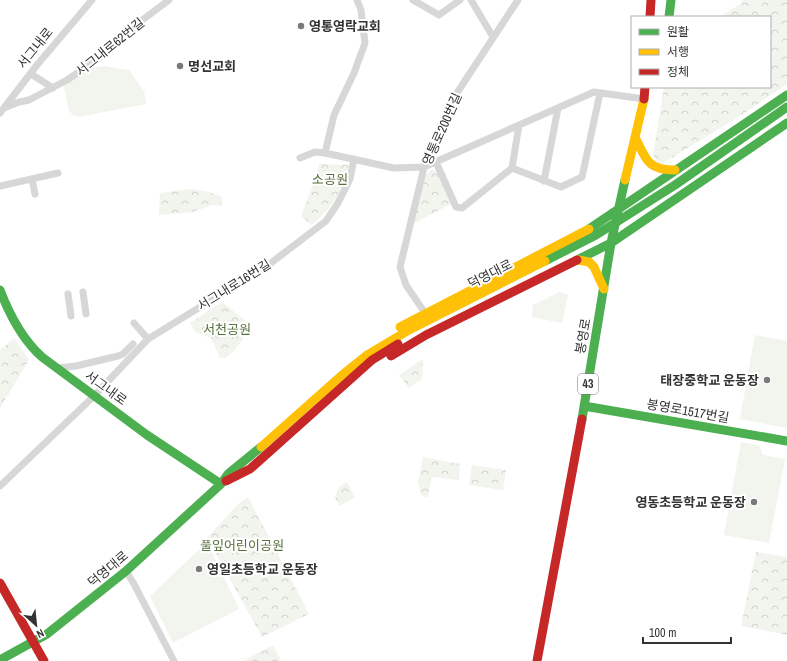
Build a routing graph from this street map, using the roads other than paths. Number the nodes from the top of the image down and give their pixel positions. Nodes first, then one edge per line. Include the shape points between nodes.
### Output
1 (92, 0) edge
2 (169, 0) edge
3 (357, 0) edge
4 (413, 0) edge
5 (460, 0) edge
6 (470, 0) edge
7 (518, 0) edge
8 (651, 0) edge
9 (671, 0) edge
10 (650, 16) edge
11 (669, 16) edge
12 (493, 37) junction
13 (31, 74) junction
14 (53, 88) junction
15 (645, 91) edge
16 (600, 93) junction
17 (787, 95) edge
18 (787, 107) edge
19 (558, 108) junction
20 (2, 110) edge
21 (787, 114) edge
22 (787, 123) edge
23 (519, 125) junction
24 (635, 137) junction
25 (325, 153) junction
26 (300, 158) dead end
27 (354, 159) junction
28 (436, 162) junction
29 (424, 167) junction
30 (512, 168) junction
31 (675, 170) junction
32 (58, 173) dead end
33 (32, 179) junction
34 (544, 181) junction
35 (0, 186) edge
36 (35, 194) dead end
37 (619, 208) junction
38 (611, 243) junction
39 (578, 260) junction
40 (604, 289) junction
41 (0, 290) edge
42 (82, 292) dead end
43 (68, 294) dead end
44 (425, 313) junction
45 (86, 314) dead end
46 (71, 316) dead end
47 (134, 323) dead end
48 (411, 332) junction
49 (148, 339) junction
50 (126, 356) junction
51 (58, 368) junction
52 (344, 379) junction
53 (94, 396) junction
54 (584, 406) junction
55 (787, 441) edge
56 (221, 484) junction
57 (0, 486) edge
58 (126, 571) junction
59 (0, 583) edge
60 (32, 642) junction
61 (0, 660) edge
62 (44, 661) edge
63 (174, 661) edge
64 (537, 661) edge

1 - 13 street, 서그내로
2 - 14 street, 서그내로62번길 via 98,59
3 - 25 street via 361,10 365,43 334,115
4 - 5 street via 439,15
6 - 12 street
7 - 12 street, 영통로200번길
8 - 10 main road
9 - 11 main road
12 - 29 street, 영통로200번길 via 453,99
13 - 14 street
13 - 20 street, 서그내로
14 - 20 street, 서그내로62번길
15 - 16 street
15 - 24 main road, 봉영로 / 43
16 - 19 street via 594,92
16 - 34 street via 582,177 561,188
17 - 31 main road
18 - 48 main road, 덕영대로 via 675,185 596,235
19 - 23 street
19 - 34 street
21 - 48 main road, 덕영대로 via 602,238
22 - 38 main road
23 - 28 street
23 - 30 street
24 - 31 main road via 654,168 663,171
24 - 37 main road, 봉영로 / 43
25 - 26 street via 315,152
25 - 27 street
27 - 29 street via 394,168
27 - 49 street, 서그내로16번길 via 350,178 326,221 266,266
28 - 29 street
28 - 30 street via 456,206 462,208
29 - 44 street, 영통로200번길 via 400,267 406,285
30 - 34 street
31 - 37 main road
32 - 33 street
33 - 35 street
33 - 36 street
37 - 38 main road, 봉영로 / 43
37 - 44 main road via 596,225
38 - 39 main road
38 - 40 main road, 봉영로 / 43
39 - 40 main road via 589,262 594,267
39 - 52 main road via 426,335
40 - 54 main road, 봉영로 / 43
41 - 51 main road, 서그내로 via 24,339
42 - 45 street
43 - 46 street
44 - 52 main road via 367,347
47 - 49 street
48 - 52 main road, 덕영대로 via 367,355
49 - 50 street, 서그내로16번길 via 134,343
50 - 51 street
50 - 53 street, 서그내로16번길
51 - 53 main road, 서그내로
52 - 56 main road, 덕영대로 via 228,474
53 - 56 main road, 서그내로 via 187,463
53 - 57 street, 서그내로16번길
54 - 55 main road, 봉영로1517번길
54 - 64 main road, 봉영로 / 43
56 - 58 main road, 덕영대로
58 - 60 main road, 덕영대로 via 47,634
58 - 63 street
59 - 60 main road
60 - 61 main road, 덕영대로
60 - 62 main road

